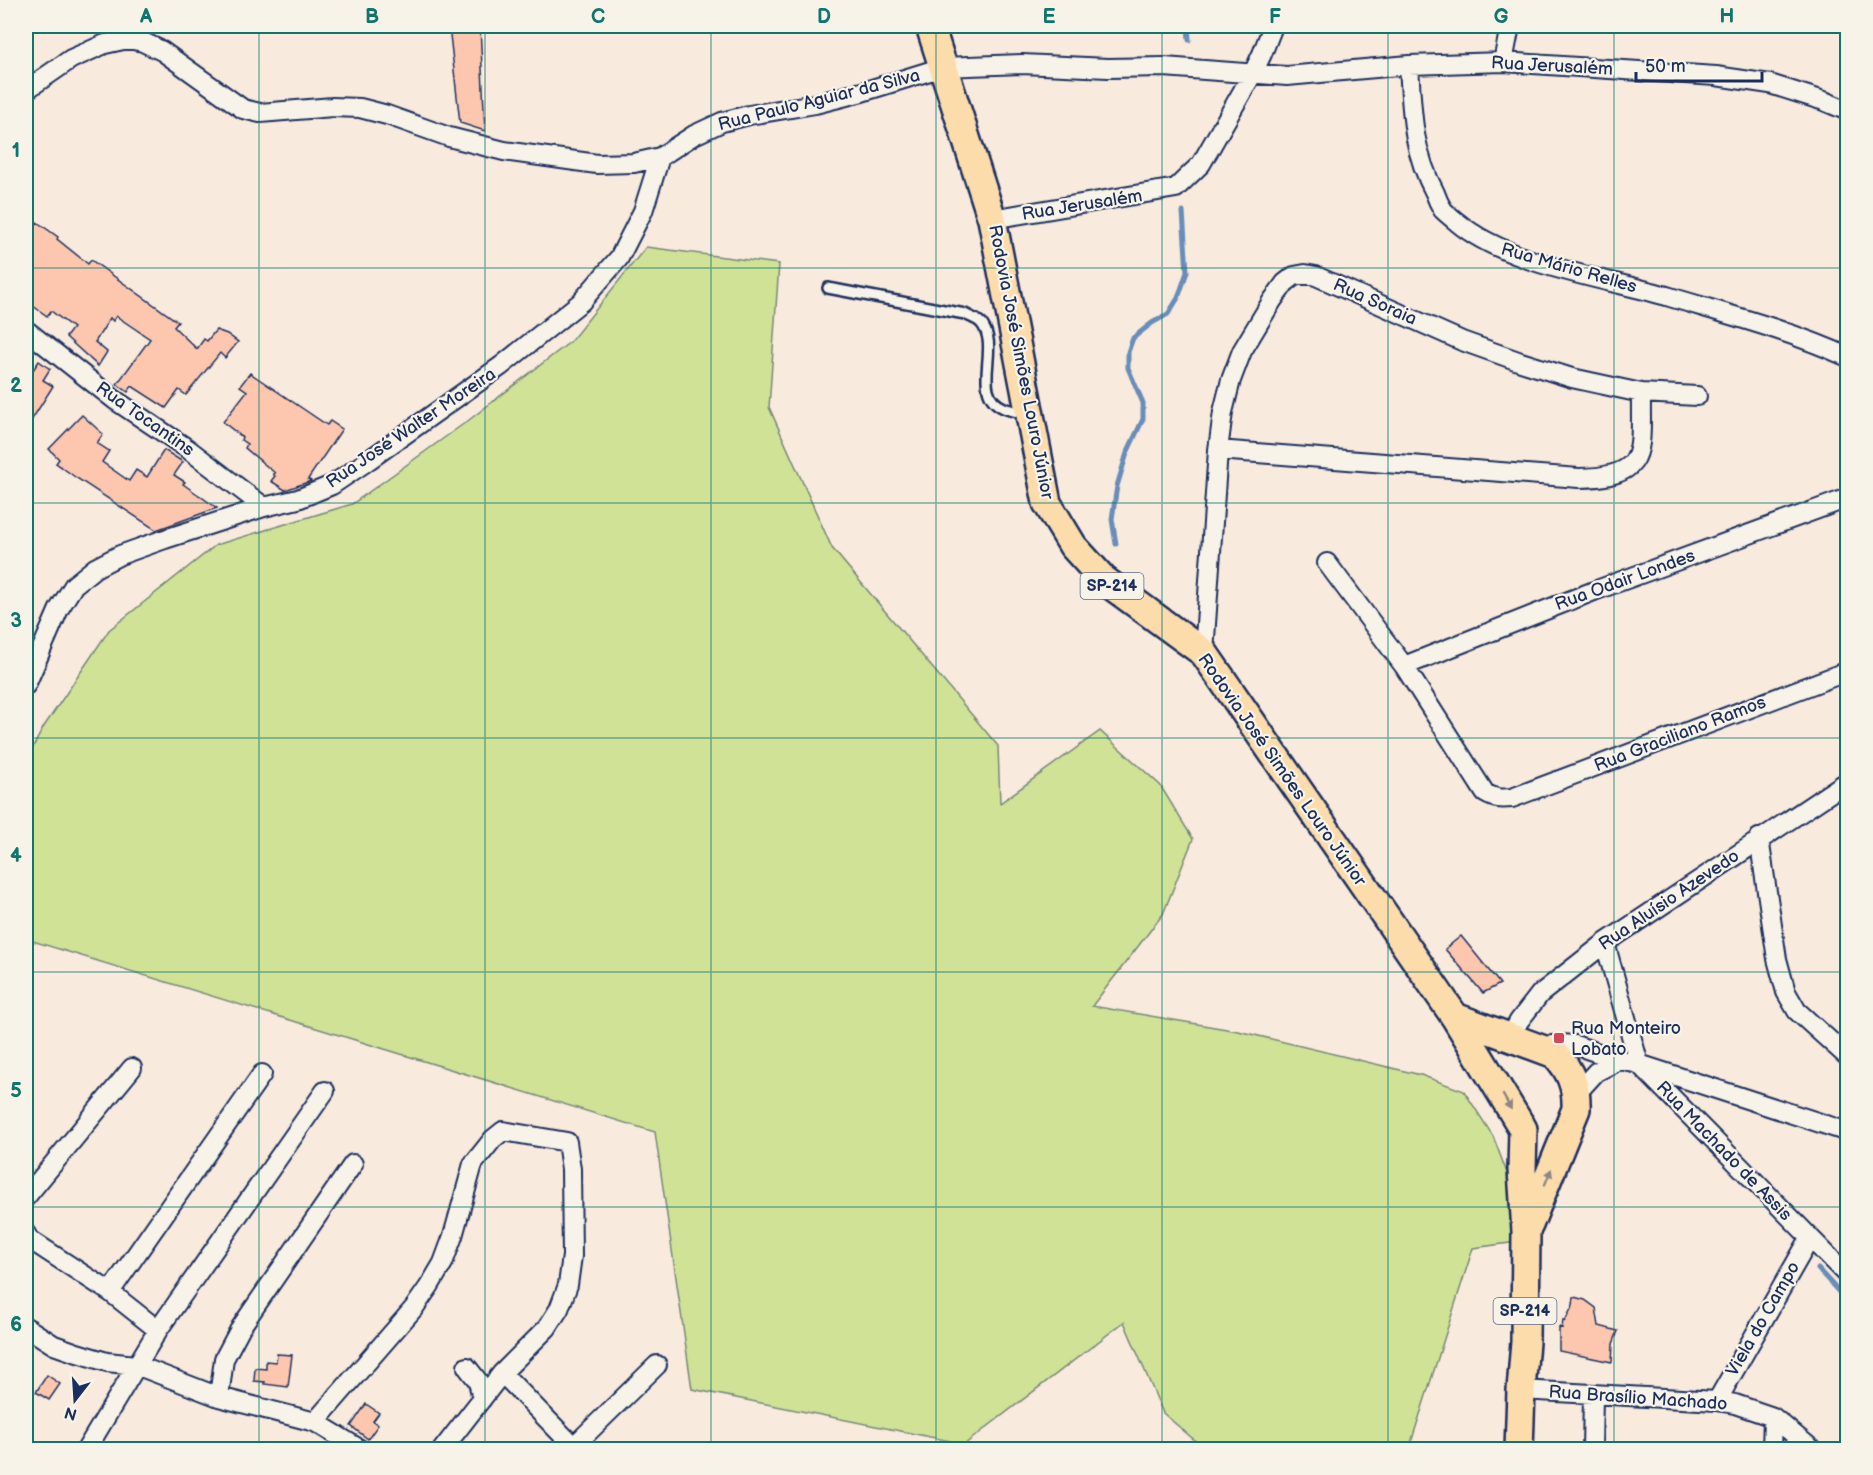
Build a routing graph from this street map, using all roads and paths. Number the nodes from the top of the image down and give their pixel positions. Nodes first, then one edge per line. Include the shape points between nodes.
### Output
1 (1273, 26) edge
2 (1510, 26) edge
3 (932, 29) edge
4 (1503, 62) junction
5 (1409, 65) junction
6 (943, 67) junction
7 (1252, 73) junction
8 (26, 90) edge
9 (1848, 111) edge
10 (660, 157) junction
11 (992, 219) junction
12 (828, 288) dead end
13 (26, 330) edge
14 (1848, 357) edge
15 (1641, 393) junction
16 (1697, 396) dead end
17 (1030, 414) junction
18 (1218, 450) junction
19 (1848, 498) edge
20 (264, 507) junction
21 (1327, 563) dead end
22 (1204, 654) junction
23 (1404, 666) junction
24 (1848, 671) edge
25 (26, 685) edge
26 (1848, 781) edge
27 (1759, 838) junction
28 (1605, 943) junction
29 (1455, 1017) junction
30 (1510, 1038) junction
31 (1539, 1047) junction
32 (1848, 1057) edge
33 (1619, 1060) junction
34 (1639, 1064) junction
35 (132, 1068) dead end
36 (262, 1074) dead end
37 (1492, 1076) junction
38 (325, 1091) dead end
39 (1576, 1102) junction
40 (1523, 1129) junction
41 (1848, 1132) edge
42 (352, 1164) dead end
43 (26, 1197) edge
44 (1526, 1232) junction
45 (26, 1234) edge
46 (1810, 1238) junction
47 (1848, 1276) edge
48 (110, 1292) junction
49 (26, 1327) edge
50 (158, 1329) junction
51 (136, 1365) junction
52 (657, 1365) dead end
53 (467, 1367) dead end
54 (502, 1373) junction
55 (1521, 1389) junction
56 (1593, 1395) junction
57 (219, 1397) junction
58 (482, 1399) junction
59 (1717, 1401) junction
60 (1773, 1418) junction
61 (315, 1422) junction
62 (576, 1448) edge
63 (86, 1449) edge
64 (361, 1449) edge
65 (442, 1449) edge
66 (1519, 1449) edge
67 (1592, 1449) edge
68 (1772, 1449) edge
69 (1813, 1449) edge

1 - 7 street
2 - 4 street
3 - 6 main road, Rodovia José Simões Louro Júnior / SP-214
4 - 5 street, Rua Jerusalém
4 - 9 street, Rua Jerusalém via 1716,76 1770,84
5 - 7 street, Rua Jerusalém via 1287,76
5 - 14 street, Rua Mário Relles via 1412,128 1419,159 1444,210 1469,232 1494,246 1539,262 1712,310
6 - 7 street, Rua Jerusalém via 1022,64
6 - 10 street, Rua Paulo Aguiar da Silva via 815,104 722,122
6 - 11 main road, Rodovia José Simões Louro Júnior / SP-214
7 - 11 street, Rua Jerusalém via 1201,164 1176,188
8 - 10 street, Rua Paulo Aguiar da Silva via 71,59 128,39 162,51 243,109 260,113 360,108 504,151 597,164 634,164
10 - 20 street, Rua José Walter Moreira via 643,211 619,258 581,302 501,366 332,485
11 - 17 main road, Rodovia José Simões Louro Júnior / SP-214
12 - 17 lane via 965,314 980,321 988,334 987,387 994,402 1005,409
13 - 20 street, Rua Tocantins via 115,400
15 - 16 street, Rua Soraia
15 - 18 street via 1638,454 1634,462 1626,470 1598,478
15 - 18 street, Rua Soraia via 1572,378 1462,341 1305,274 1285,283 1242,351 1223,412
17 - 22 main road, Rodovia José Simões Louro Júnior / SP-214 via 1047,503 1073,546 1104,580
18 - 22 street, Rua Soraia
19 - 23 street, Rua Odair Londes
20 - 25 street, Rua José Walter Moreira via 120,555 95,568 74,585
21 - 23 street
22 - 29 main road, Rodovia José Simões Louro Júnior / SP-214
23 - 24 street, Rua Graciliano Ramos via 1485,792 1502,799
26 - 27 street, Rua Aluísio Azevedo
27 - 28 street, Rua Aluísio Azevedo
27 - 32 street via 1777,959 1786,992 1797,1011
28 - 30 street, Rua Aluísio Azevedo via 1540,994
28 - 34 street, Rua Machado de Assis
29 - 30 main road
29 - 37 main road, Rodovia José Simões Louro Júnior / SP-214
30 - 31 main road
30 - 37 main road
31 - 33 street via 1575,1045
31 - 39 main road via 1555,1054 1565,1065
33 - 34 street
33 - 39 street via 1596,1072
34 - 41 street
34 - 46 street, Rua Machado de Assis
35 - 43 street
36 - 48 street
37 -> 40 main road, Rodovia José Simões Louro Júnior / SP-214
38 - 50 street
39 - 40 main road via 1567,1124 1558,1132 1548,1136
44 -> 39 main road, SP-214
40 - 44 main road, SP-214
42 - 57 street via 240,1327 224,1359
44 - 55 main road, SP-214
45 - 48 street
46 - 47 street, Rua Machado de Assis
46 - 59 street, Viela do Campo
48 - 50 street
49 - 51 street via 54,1345 74,1352 107,1362
50 - 51 street
51 - 57 street
51 - 63 street
52 - 62 street
53 - 58 street via 478,1381
54 - 58 street
54 - 61 street via 547,1328 559,1309 568,1285 572,1256 567,1142 503,1131 473,1164 453,1236 430,1285
54 - 62 street
55 - 56 street, Rua Brasílio Machado
55 - 66 main road, SP-214
56 - 59 street, Rua Brasílio Machado
56 - 67 street
57 - 61 street
58 - 65 street
59 - 60 street, Rua Brasílio Machado
60 - 68 street
60 - 69 street, Rua Brasílio Machado
61 - 64 street

